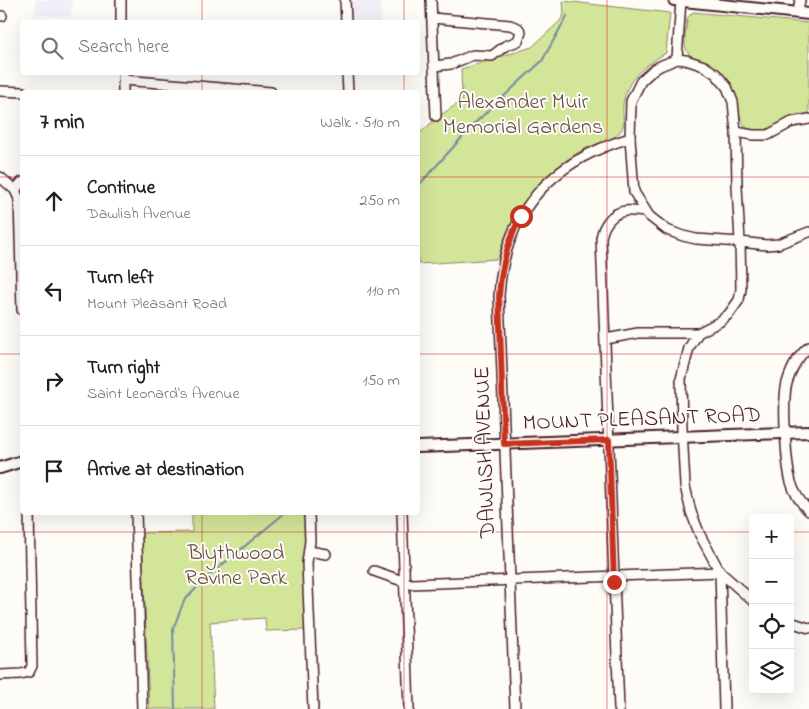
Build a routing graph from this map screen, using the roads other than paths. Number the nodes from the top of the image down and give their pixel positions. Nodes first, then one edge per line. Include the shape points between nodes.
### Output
1 (120, 0) edge
2 (345, 0) edge
3 (431, 0) edge
4 (679, 0) edge
5 (800, 0) edge
6 (798, 12) junction
7 (809, 14) edge
8 (432, 18) junction
9 (121, 20) edge
10 (346, 20) edge
11 (677, 59) junction
12 (434, 66) junction
13 (347, 75) edge
14 (123, 76) edge
15 (123, 90) edge
16 (239, 90) edge
17 (348, 90) edge
18 (0, 91) edge
19 (20, 92) edge
20 (436, 116) dead end
21 (809, 119) edge
22 (736, 132) junction
23 (630, 138) junction
24 (0, 177) edge
25 (20, 184) edge
26 (15, 190) junction
27 (634, 192) junction
28 (625, 210) junction
29 (646, 212) junction
30 (809, 232) edge
31 (20, 236) edge
32 (740, 242) junction
33 (698, 333) junction
34 (606, 339) junction
35 (809, 347) edge
36 (809, 432) edge
37 (786, 433) junction
38 (682, 437) junction
39 (609, 440) junction
40 (504, 444) junction
41 (420, 448) edge
42 (20, 462) edge
43 (0, 468) edge
44 (809, 512) edge
45 (28, 515) edge
46 (136, 515) edge
47 (309, 515) edge
48 (402, 515) edge
49 (309, 551) junction
50 (326, 554) dead end
51 (374, 571) dead end
52 (720, 572) junction
53 (614, 576) junction
54 (509, 580) junction
55 (405, 582) junction
56 (749, 597) edge
57 (794, 623) edge
58 (809, 628) edge
59 (0, 675) edge
60 (142, 709) edge
61 (313, 709) edge
62 (409, 709) edge
63 (515, 709) edge
64 (619, 709) edge
65 (724, 709) edge

1 - 9 street
2 - 10 street
3 - 8 street
4 - 6 main road
4 - 11 street
5 - 6 street
6 - 7 main road
8 - 12 street
8 - 12 street via 510,25 518,28 521,36 492,56 473,55 451,64
11 - 22 street via 704,66 727,86 733,102
11 - 23 street via 653,70 636,88 630,108
12 - 20 street
13 - 17 street
14 - 15 street
14 - 16 street
18 - 19 street
21 - 22 street via 792,122 768,135
22 - 32 street
23 - 27 street
23 - 40 street, DAWLISH AVENUE via 591,152 557,174 529,204 514,229 502,266 499,296
24 - 26 street
25 - 26 street
26 - 31 street via 19,199
27 - 28 street
27 - 29 street
28 - 29 street
28 - 34 street via 608,221 602,231
29 - 32 street via 667,230 683,236
30 - 32 street via 771,245
32 - 33 street via 739,300 723,320
33 - 34 street via 638,333
33 - 38 street via 681,373
34 - 39 street
35 - 37 street via 794,365 786,385
36 - 37 main road, MOUNT PLEASANT ROAD
37 - 38 main road, MOUNT PLEASANT ROAD
37 - 44 street via 791,483
38 - 39 main road, MOUNT PLEASANT ROAD
38 - 52 street via 685,486 691,512
39 - 40 main road, MOUNT PLEASANT ROAD
39 - 53 street
40 - 41 main road, MOUNT PLEASANT ROAD
40 - 54 street, DAWLISH AVENUE
42 - 43 main road
45 - 59 street via 32,666 29,672
46 - 60 street
47 - 49 street
48 - 55 street
49 - 50 street
49 - 61 street
51 - 55 street
52 - 53 street
52 - 56 street
52 - 65 street
53 - 54 street
53 - 64 street
54 - 55 street
54 - 63 street, DAWLISH AVENUE
55 - 62 street
57 - 58 street

